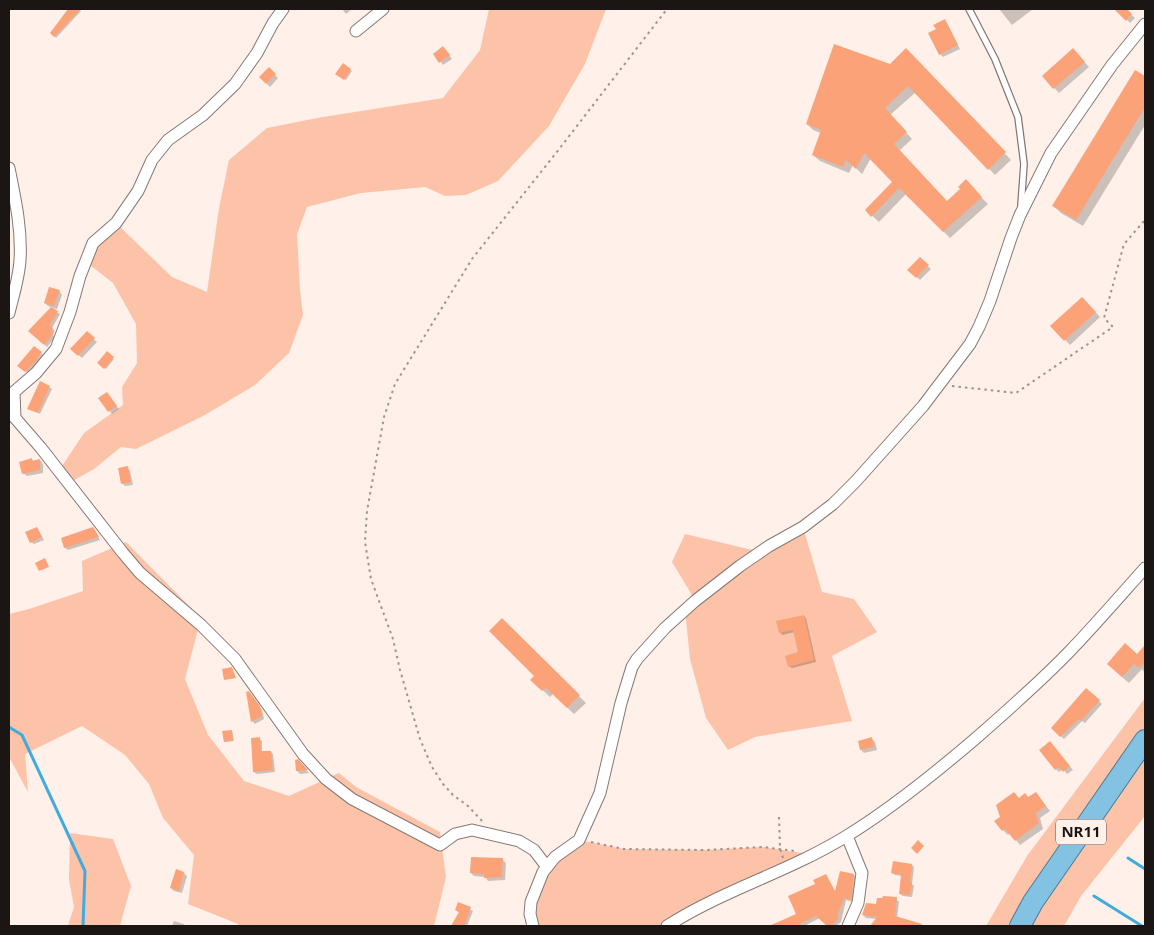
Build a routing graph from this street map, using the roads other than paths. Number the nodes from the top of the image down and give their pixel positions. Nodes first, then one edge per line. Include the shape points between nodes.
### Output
1 (283, 9) edge
2 (383, 9) edge
3 (968, 9) edge
4 (1145, 24) edge
5 (356, 31) dead end
6 (9, 168) edge
7 (1020, 215) junction
8 (9, 313) edge
9 (12, 415) edge
10 (1145, 568) edge
11 (1145, 740) edge
12 (847, 836) junction
13 (546, 868) junction
14 (533, 926) edge
15 (667, 926) edge
16 (848, 926) edge
17 (1020, 926) edge

1 - 9 street via 234,84 203,115 168,140 152,160 138,191 116,223 93,243 56,349 14,392
2 - 5 street
3 - 7 lane via 995,60 1018,117 1024,164
4 - 7 street via 1112,65 1051,153
6 - 8 street via 18,215 20,259
7 - 13 street via 990,301 970,344 904,427 833,504 740,566 695,601 636,659 624,694 600,793 578,840
9 - 13 street via 128,560 235,659 303,754 336,787 373,811 440,845 464,830 497,835 519,841 534,850
10 - 12 street via 1016,704 939,769
11 - 17 highway, NR11 via 1033,902
12 - 15 street via 815,855 717,898
12 - 16 street via 862,873 858,903
13 - 14 street via 531,902

